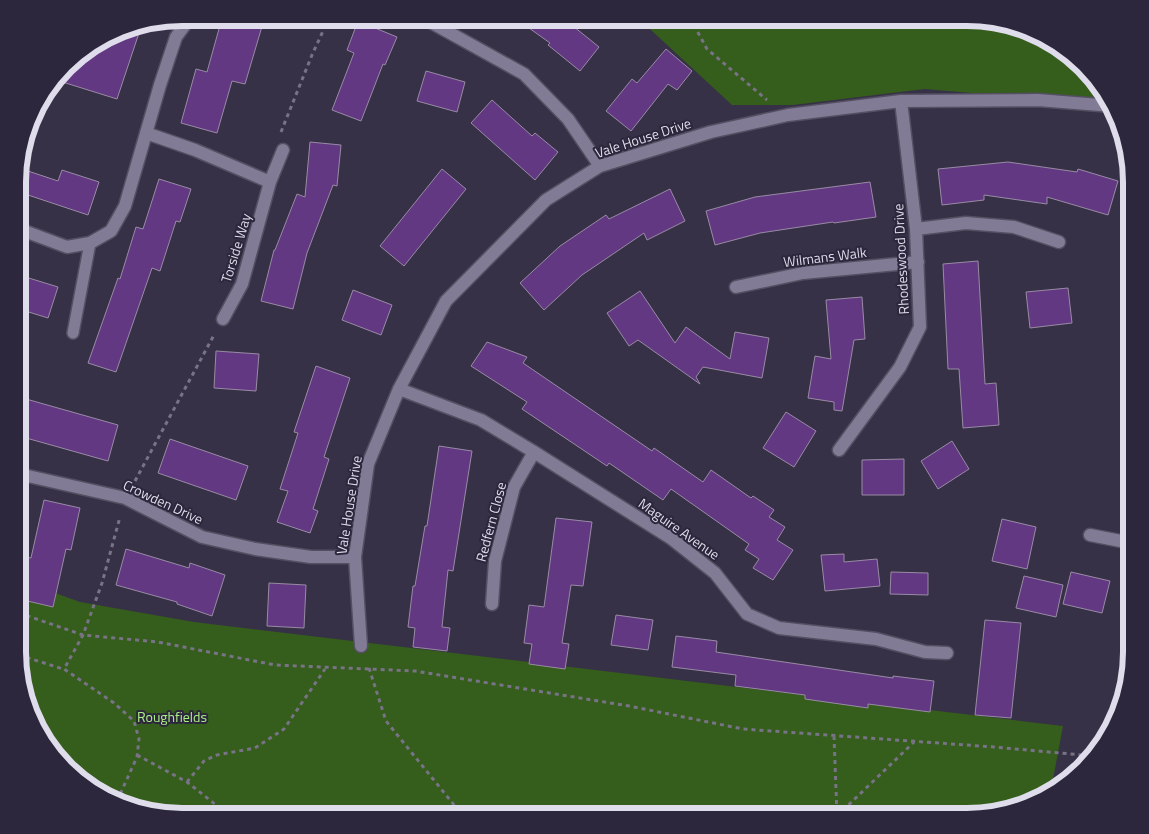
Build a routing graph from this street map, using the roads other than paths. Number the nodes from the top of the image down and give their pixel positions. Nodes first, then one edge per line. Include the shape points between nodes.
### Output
1 (184, 26) edge
2 (438, 26) edge
3 (901, 101) junction
4 (1103, 105) edge
5 (146, 133) junction
6 (283, 150) road end
7 (600, 166) junction
8 (270, 182) junction
9 (916, 229) junction
10 (26, 232) edge
11 (1059, 242) dead end
12 (90, 243) junction
13 (918, 262) junction
14 (736, 287) dead end
15 (223, 319) road end
16 (73, 333) dead end
17 (399, 388) junction
18 (839, 450) dead end
19 (534, 452) junction
20 (27, 476) edge
21 (1090, 535) dead end
22 (1122, 541) edge
23 (355, 557) junction
24 (492, 604) dead end
25 (361, 646) road end
26 (947, 653) dead end

1 - 5 street via 176,37
2 - 7 street via 524,74 568,118
3 - 4 street, Vale House Drive via 1038,100
3 - 7 street, Vale House Drive via 788,115 710,132
3 - 9 street, Rhodeswood Drive
5 - 8 street
5 - 12 street via 125,206 112,231
6 - 8 street, Torside Way
7 - 17 street, Vale House Drive via 546,200 446,301
8 - 15 street, Torside Way via 242,284
9 - 11 street via 966,223 1014,227
9 - 13 street, Rhodeswood Drive
10 - 12 street via 67,247
12 - 16 lane
13 - 14 street, Wilmans Walk via 803,273
13 - 18 street, Rhodeswood Drive via 920,327 900,367
17 - 19 street, Maguire Avenue via 481,420
17 - 23 street, Vale House Drive via 368,464
19 - 24 street, Redfern Close via 514,487 495,562
19 - 26 street, Maguire Avenue via 672,540 715,573 747,614 779,628 876,639 925,652
20 - 23 street, Crowden Drive via 126,498 202,537 311,557
21 - 22 street
23 - 25 street, Vale House Drive

